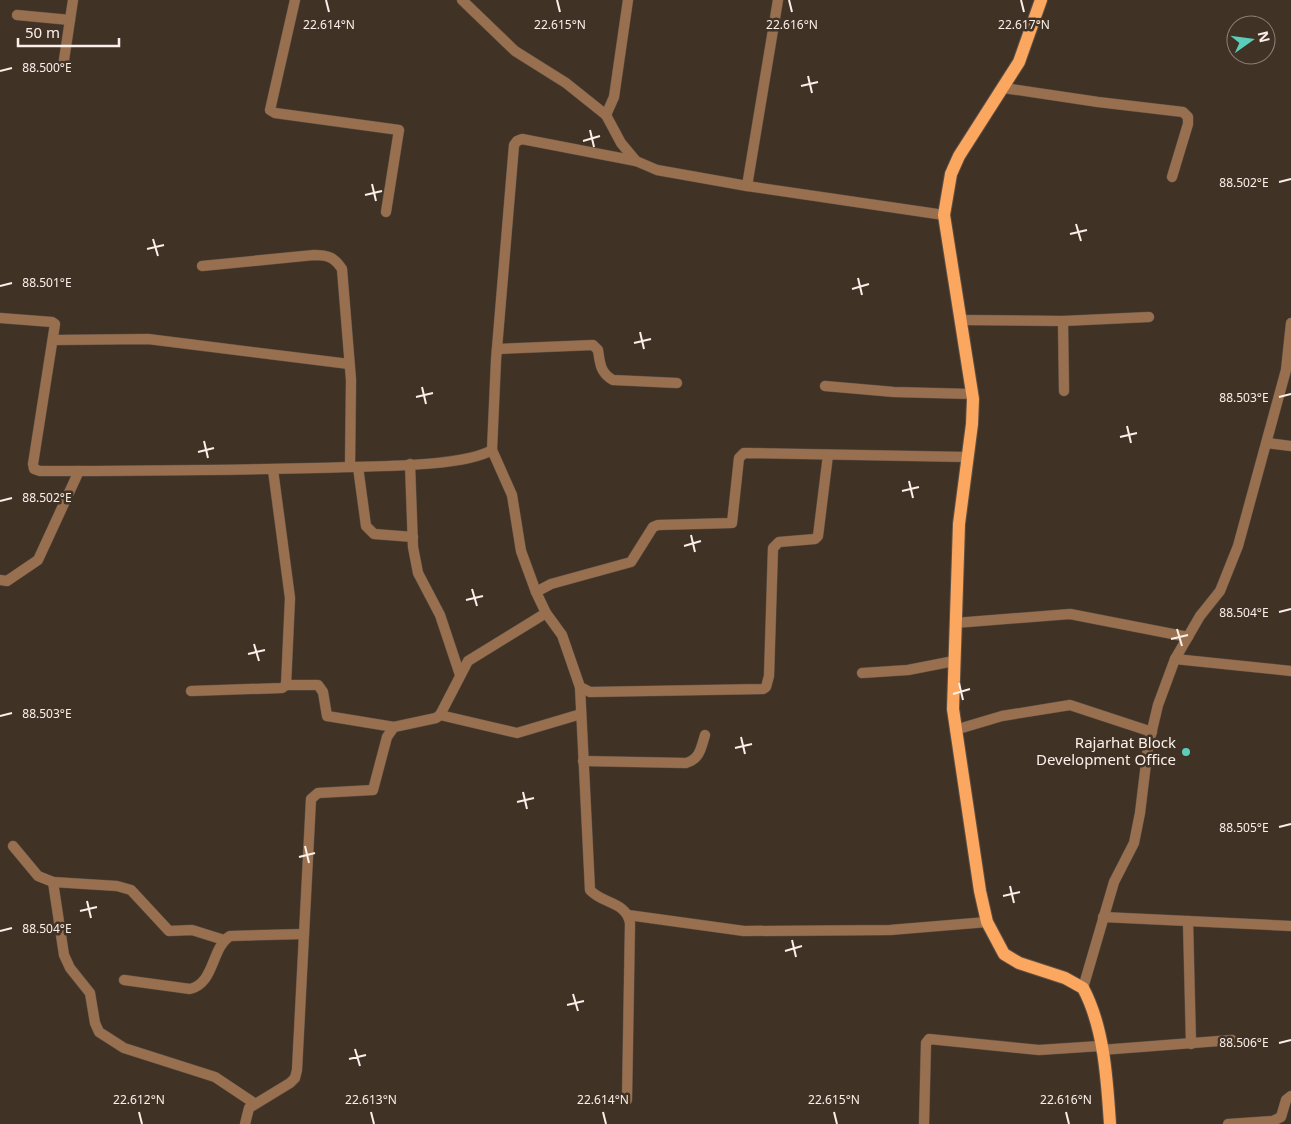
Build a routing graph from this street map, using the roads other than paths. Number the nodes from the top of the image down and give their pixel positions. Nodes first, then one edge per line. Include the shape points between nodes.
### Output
1 (72, 0) edge
2 (295, 0) edge
3 (462, 0) edge
4 (628, 0) edge
5 (778, 0) edge
6 (1039, 2) edge
7 (17, 15) dead end
8 (70, 20) junction
9 (64, 60) dead end
10 (1004, 88) junction
11 (606, 115) junction
12 (636, 161) junction
13 (1172, 177) dead end
14 (747, 186) junction
15 (386, 212) dead end
16 (944, 215) junction
17 (202, 266) dead end
18 (1149, 317) dead end
19 (0, 318) edge
20 (960, 320) junction
21 (1063, 321) junction
22 (1291, 323) edge
23 (54, 340) junction
24 (497, 349) junction
25 (349, 364) junction
26 (677, 383) dead end
27 (825, 386) dead end
28 (1064, 391) dead end
29 (972, 394) junction
30 (1267, 443) junction
31 (1291, 446) edge
32 (492, 450) junction
33 (828, 455) junction
34 (968, 457) junction
35 (410, 464) junction
36 (354, 467) junction
37 (273, 470) junction
38 (79, 471) junction
39 (413, 537) junction
40 (0, 580) edge
41 (536, 592) junction
42 (546, 613) junction
43 (955, 623) junction
44 (1188, 637) junction
45 (1175, 659) junction
46 (954, 661) junction
47 (1291, 672) edge
48 (862, 673) dead end
49 (460, 675) junction
50 (286, 685) junction
51 (580, 687) junction
52 (191, 691) dead end
53 (581, 714) junction
54 (440, 715) junction
55 (394, 727) junction
56 (955, 730) junction
57 (1152, 732) junction
58 (705, 735) dead end
59 (583, 761) junction
60 (13, 846) dead end
61 (53, 882) junction
62 (628, 915) junction
63 (1103, 917) junction
64 (1188, 921) junction
65 (987, 922) junction
66 (1291, 926) edge
67 (304, 934) junction
68 (224, 940) junction
69 (124, 980) dead end
70 (1083, 988) junction
71 (1232, 1040) dead end
72 (1191, 1044) junction
73 (1101, 1048) junction
74 (1291, 1096) edge
75 (627, 1100) dead end
76 (254, 1103) junction
77 (245, 1124) edge
78 (924, 1124) edge
79 (1110, 1124) edge
80 (1228, 1124) edge

1 - 8 street
2 - 15 street via 270,110 399,130
3 - 11 street via 515,51 566,83
4 - 11 street via 614,97
5 - 14 street
6 - 10 main road via 1026,47
7 - 8 street
8 - 9 street
10 - 13 street via 1183,112 1188,116 1188,124
10 - 16 main road via 955,165
11 - 12 street via 621,143
12 - 14 street via 657,170
12 - 24 street via 522,139 517,141
14 - 16 street
16 - 20 main road
17 - 25 street via 314,255 328,256 337,261 342,269
18 - 21 street
19 - 23 street via 52,322 56,329
20 - 21 street
20 - 29 main road
21 - 28 street
22 - 30 street via 1286,370
23 - 25 street via 148,339
23 - 38 street via 33,464 34,469 40,471
24 - 26 street via 593,345 598,350 601,370 613,380
24 - 32 street
25 - 36 street
27 - 29 street
29 - 34 main road
30 - 31 street
30 - 44 street via 1238,546 1220,591
32 - 35 street via 479,456
32 - 41 street via 512,495 521,550
33 - 34 street
33 - 41 street via 744,453 739,458 732,523 658,525 653,527 631,562 552,584
33 - 51 street via 818,536 815,539 779,542 774,548 770,676 766,687 590,692
34 - 43 main road via 959,524
35 - 36 street
35 - 39 street
36 - 37 street
36 - 39 street via 370,532
37 - 38 street
37 - 50 street via 290,598
38 - 40 street via 38,560 6,581
39 - 49 street via 418,573 440,615
41 - 42 street
42 - 49 street via 468,661
42 - 51 street via 562,635
43 - 44 street via 1070,614
43 - 46 main road
44 - 45 street
45 - 47 street
45 - 57 street
46 - 48 street via 908,670
46 - 56 main road via 952,709
49 - 54 street
50 - 52 street via 282,688
50 - 55 street via 318,685 323,692 327,716
51 - 53 street
53 - 54 street via 517,733
53 - 59 street
54 - 55 street
55 - 67 street via 387,737 373,790 318,793 311,799
56 - 57 street via 1002,716 1070,705
56 - 65 main road
57 - 63 street via 1134,843 1114,882
58 - 59 street via 700,753 686,763
59 - 62 street via 590,890 623,908
60 - 61 street via 38,876
61 - 68 street via 117,886 131,890 169,931 192,930
61 - 76 street via 64,955 90,993 99,1032 124,1048 215,1077
62 - 65 street via 744,931 890,930
62 - 75 street
63 - 64 street
63 - 70 street
64 - 66 street
64 - 72 street
65 - 70 main road via 1004,954
67 - 68 street via 230,936
67 - 76 street via 295,1078
68 - 69 street via 205,980 198,987 190,989
70 - 73 main road via 1096,1020
71 - 72 street
72 - 73 street
73 - 78 street via 1039,1050 929,1040 926,1042
73 - 79 main road
74 - 80 street via 1286,1100 1281,1117 1273,1121
76 - 77 street via 249,1108

